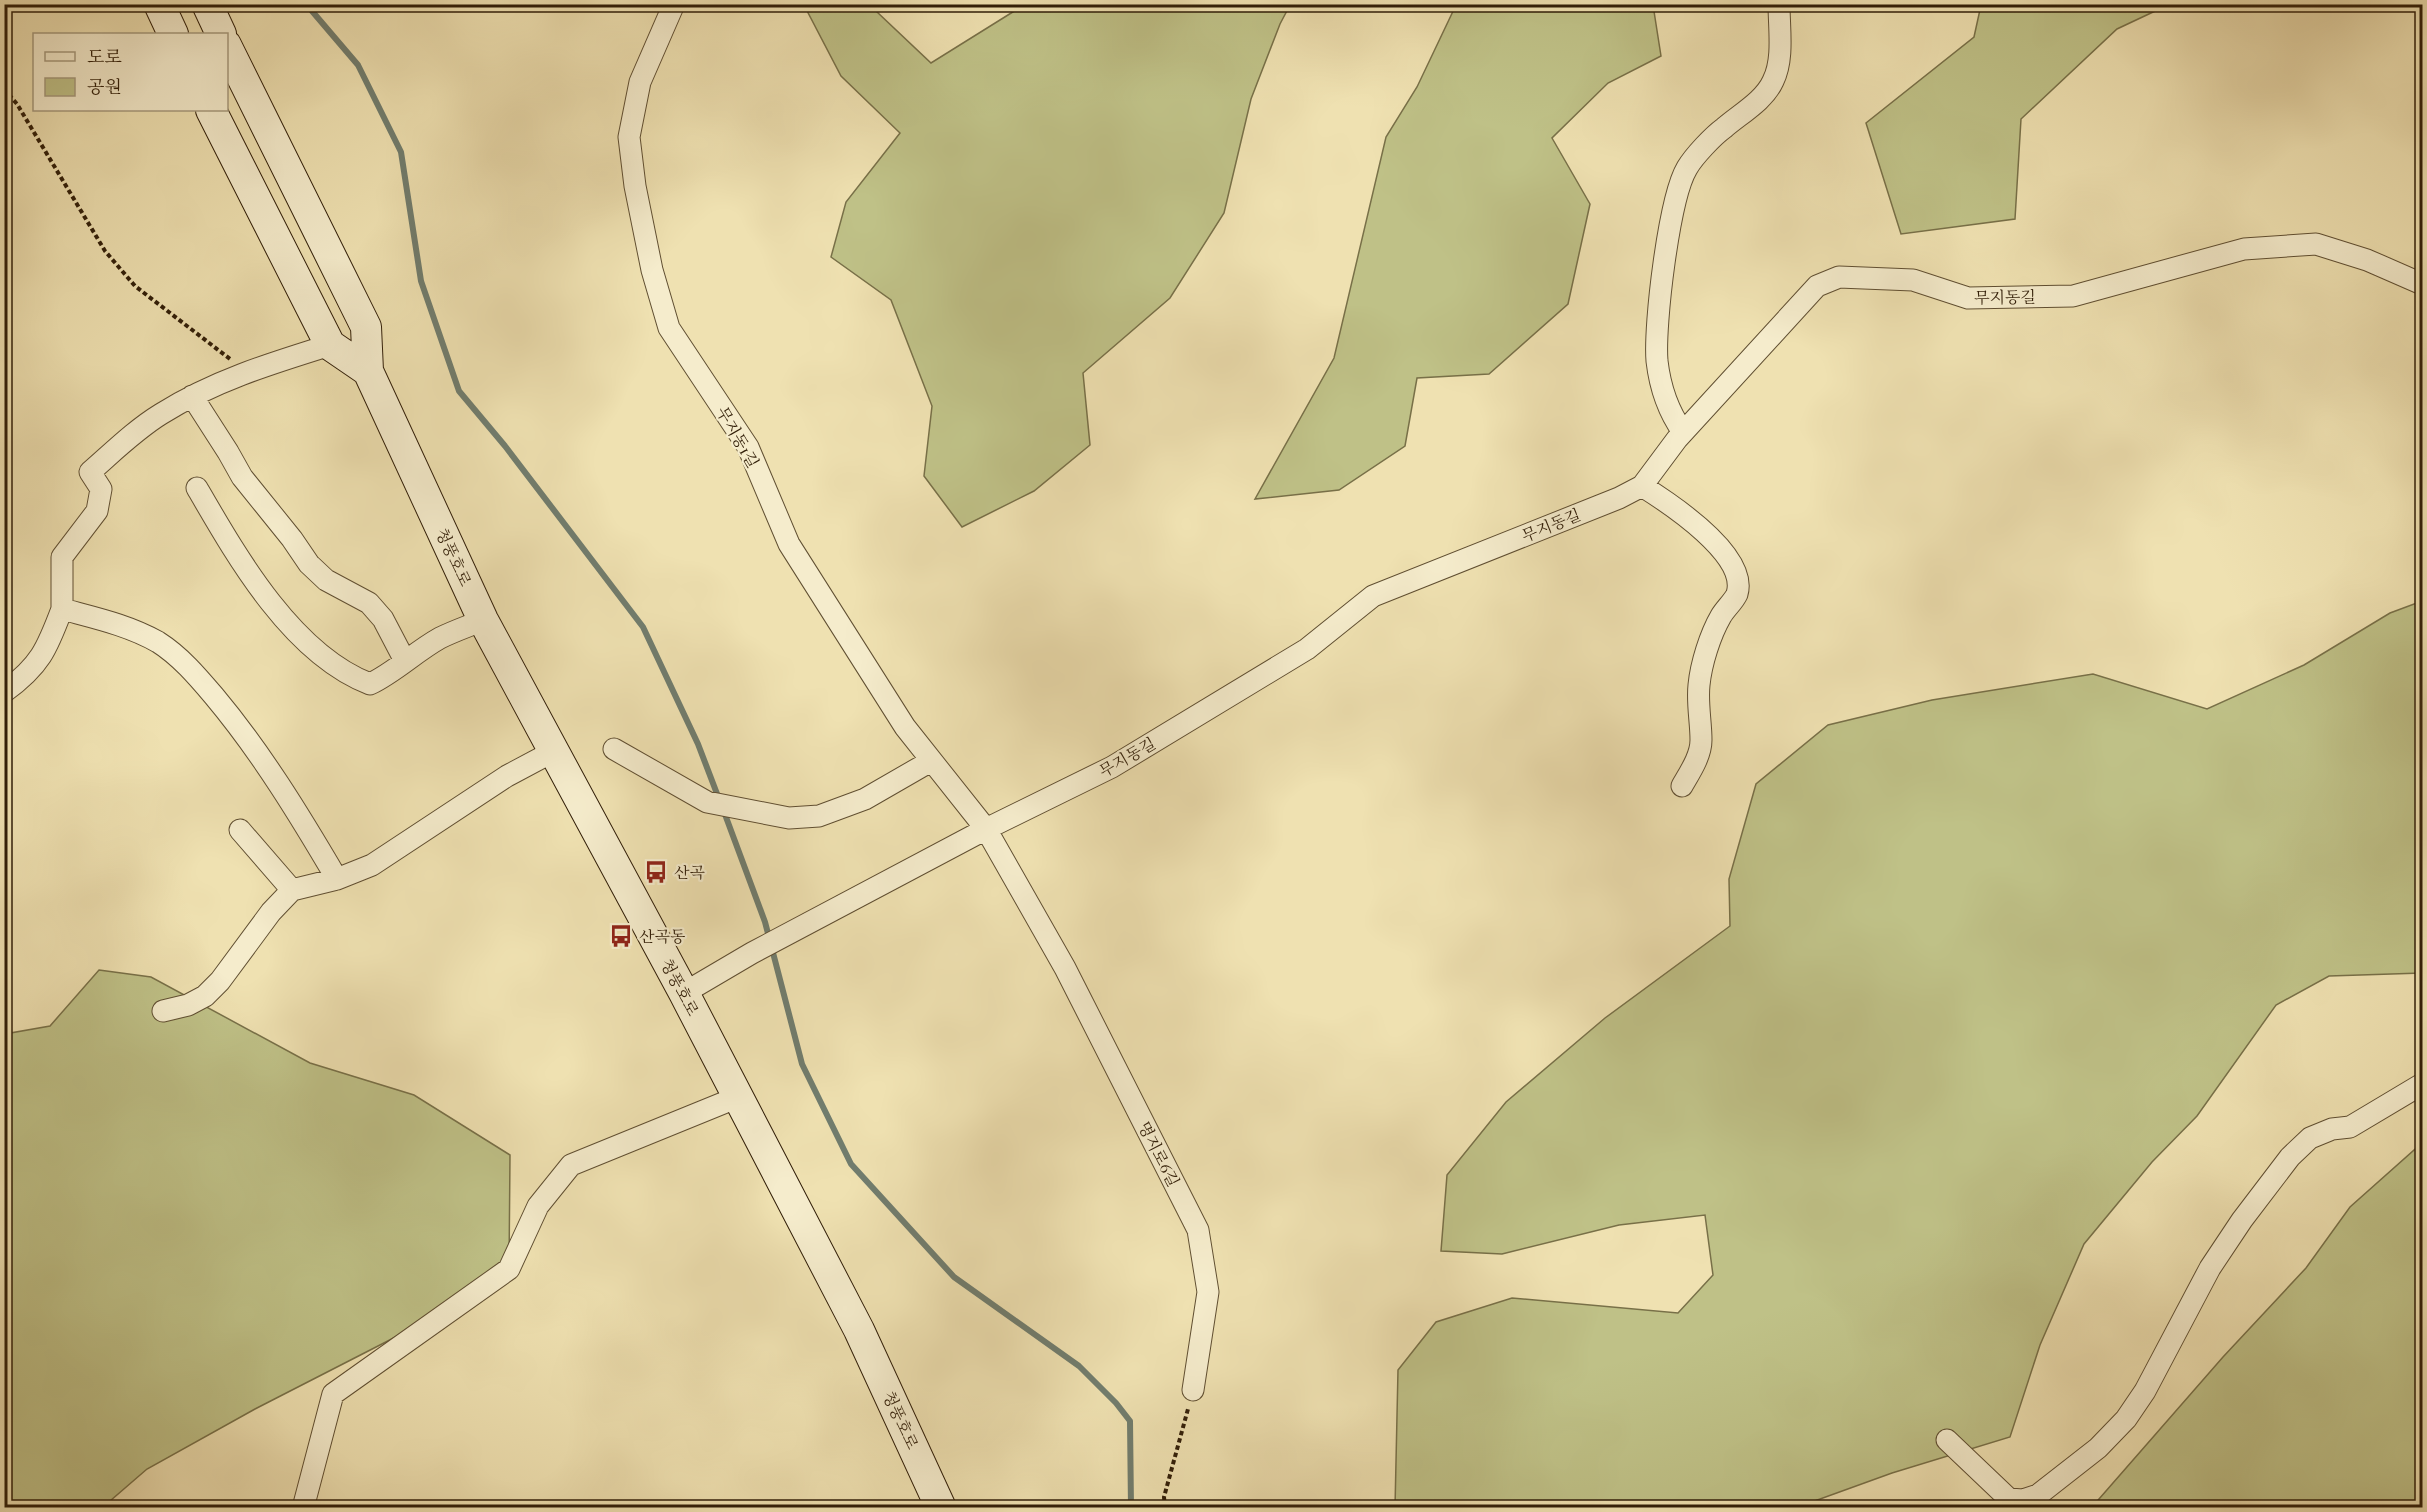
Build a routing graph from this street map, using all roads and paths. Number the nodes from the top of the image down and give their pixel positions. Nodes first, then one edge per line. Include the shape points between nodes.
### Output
1 (159, 4) edge
2 (207, 4) edge
3 (674, 4) edge
4 (1779, 4) edge
5 (173, 33) edge
6 (221, 33) edge
7 (228, 49) edge
8 (4, 89) edge
9 (212, 111) edge
10 (2422, 284) edge
11 (330, 345) junction
12 (247, 371) junction
13 (368, 371) junction
14 (192, 396) junction
15 (1683, 432) junction
16 (1642, 486) junction
17 (197, 488) dead end
18 (62, 609) junction
19 (483, 620) junction
20 (405, 661) junction
21 (4, 692) edge
22 (614, 749) dead end
23 (554, 751) junction
24 (931, 761) junction
25 (1682, 786) dead end
26 (986, 828) junction
27 (240, 830) dead end
28 (337, 879) junction
29 (292, 890) junction
30 (684, 993) junction
31 (163, 1011) dead end
32 (2422, 1084) edge
33 (738, 1097) junction
34 (1193, 1390) joint
35 (1947, 1440) dead end
36 (303, 1508) edge
37 (941, 1508) edge
38 (1165, 1508) edge

1 - 5 main road
2 - 6 main road
3 - 24 street, 무지동1길 via 640,82 629,137 652,270 669,328 748,447 789,543 905,727
4 - 15 street via 1780,54 1773,81 1687,168 1674,204 1658,314 1657,360 1670,414
7 - 13 main road, 청풍호로 via 366,327
8 - 12 path via 17,104 105,251 135,286
9 - 11 main road
10 - 15 street, 무지동길 via 2367,260 2316,244 2244,249 2073,296 1968,298 1913,280 1839,278 1817,286
11 - 12 street
11 - 13 main road
12 - 14 street
13 - 19 main road, 청풍호로
14 - 18 street via 137,430 90,472 101,489 97,512 62,557
14 - 20 street via 242,477 309,564 326,580 369,603 383,619
15 - 16 street, 무지동길
16 - 25 street via 1703,529 1736,573 1737,593 1720,618 1706,654 1699,685 1701,742 1695,764
16 - 26 street, 무지동길 via 1373,596 1307,649 1112,767
17 - 20 street via 228,542 275,608 341,670 370,684
18 - 21 street via 48,646 27,675
18 - 28 street via 128,627 159,643 189,666 261,758
19 - 20 street via 440,639
19 - 23 main road, 청풍호로
22 - 24 street via 707,802 789,818 819,816 865,799
23 - 28 street via 507,776 372,866
23 - 30 main road, 청풍호로
24 - 26 street, 무지동1길
26 - 30 street, 무지동길
26 - 34 street, 명지로6길 via 1065,968 1197,1230 1208,1292
27 - 29 street
28 - 29 street
29 - 31 street via 270,912 205,996
30 - 33 main road, 청풍호로
32 - 35 street via 2350,1127 2310,1138 2290,1157 2210,1269 2126,1419 2098,1448 2038,1495 2009,1499
33 - 36 street via 571,1165 538,1206 509,1269 333,1394
33 - 37 main road, 청풍호로 via 859,1330
34 - 38 path via 1164,1497

